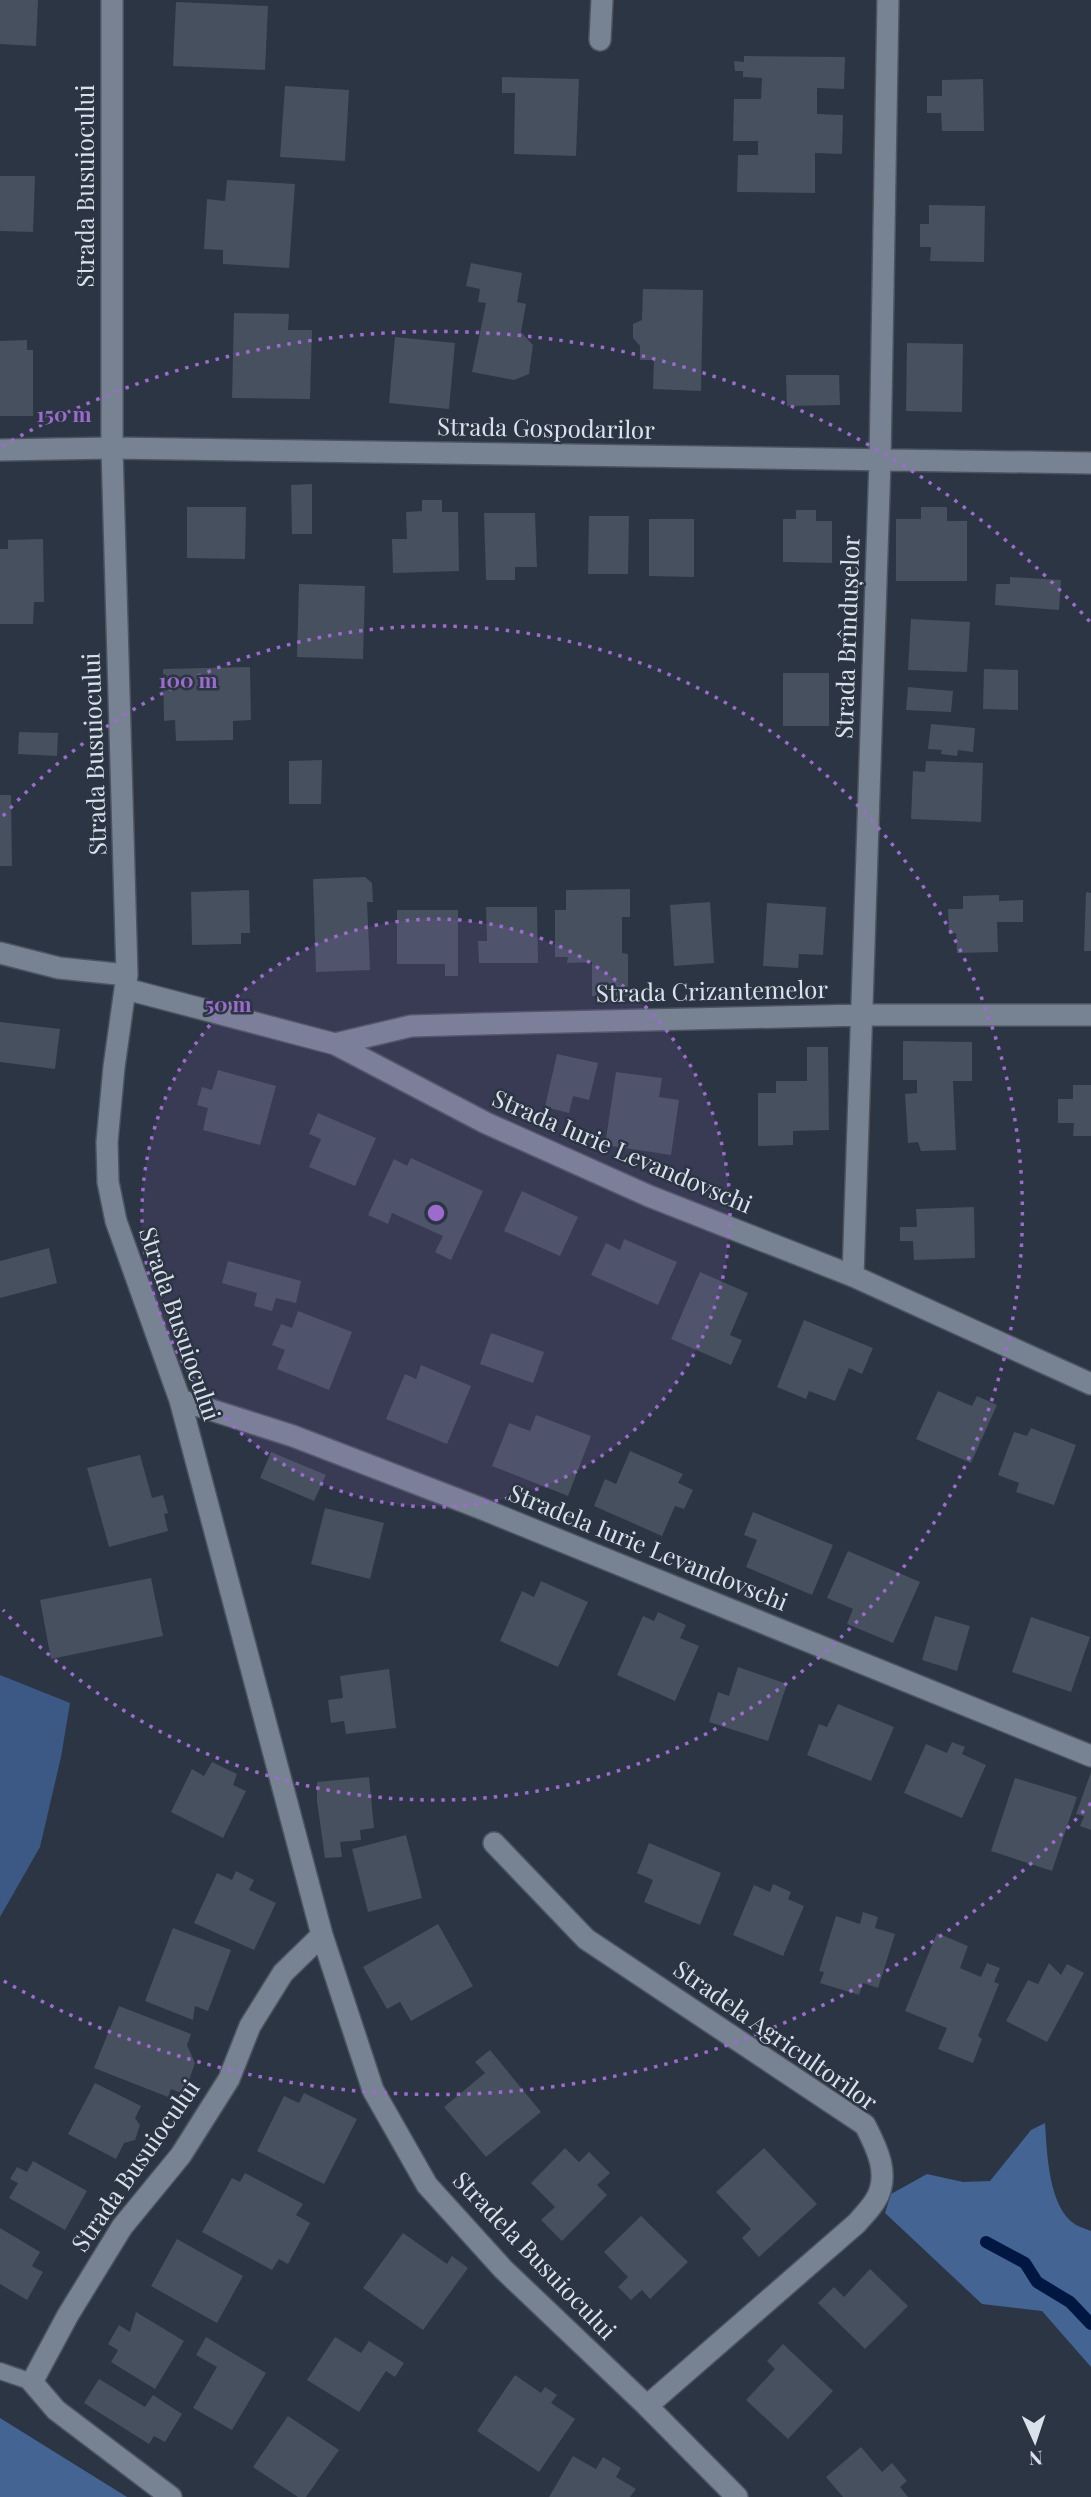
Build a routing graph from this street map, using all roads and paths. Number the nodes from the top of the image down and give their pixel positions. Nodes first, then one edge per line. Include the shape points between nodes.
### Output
1 (112, 0) edge
2 (601, 0) edge
3 (888, 0) edge
4 (600, 40) dead end
5 (112, 448) junction
6 (0, 450) edge
7 (880, 461) junction
8 (1091, 463) edge
9 (0, 953) edge
10 (127, 982) junction
11 (863, 1015) junction
12 (1091, 1015) edge
13 (335, 1044) junction
14 (853, 1276) junction
15 (1091, 1384) edge
16 (180, 1400) junction
17 (1091, 1756) edge
18 (494, 1843) dead end
19 (322, 1935) junction
20 (0, 2371) edge
21 (32, 2382) junction
22 (647, 2406) junction
23 (170, 2497) edge
24 (737, 2497) edge

1 - 5 street, Strada Busuiocului
2 - 4 street
3 - 7 street, Strada Brîndușelor
5 - 6 street, Strada Gospodarilor
5 - 7 street, Strada Gospodarilor
5 - 10 street, Strada Busuiocului
7 - 8 street, Strada Gospodarilor
7 - 11 street, Strada Brîndușelor
9 - 10 street, Strada Iurie Levandovschi
10 - 13 street, Strada Iurie Levandovschi
10 - 16 street, Strada Busuiocului via 108,1129 108,1182 116,1221
11 - 12 street, Strada Crizantemelor
11 - 13 street, Strada Crizantemelor via 411,1027
11 - 14 street, Strada Brîndușelor
13 - 14 street, Strada Iurie Levandovschi via 486,1123 649,1196
14 - 15 street, Strada Iurie Levandovschi
16 - 17 street, Stradela Iurie Levandovschi via 293,1436 480,1508
16 - 19 street, Strada Busuiocului
18 - 22 street, Stradela Agricultorilor via 586,1939 864,2125 880,2160 883,2177 876,2200 857,2223
19 - 21 street, Strada Busuiocului via 283,1973 250,2026 229,2079 181,2155 122,2227
19 - 22 street, Stradela Busuiocului via 373,2090 427,2185 503,2269
20 - 21 lane
21 - 23 street via 56,2410
22 - 24 street, Stradela Busuiocului

